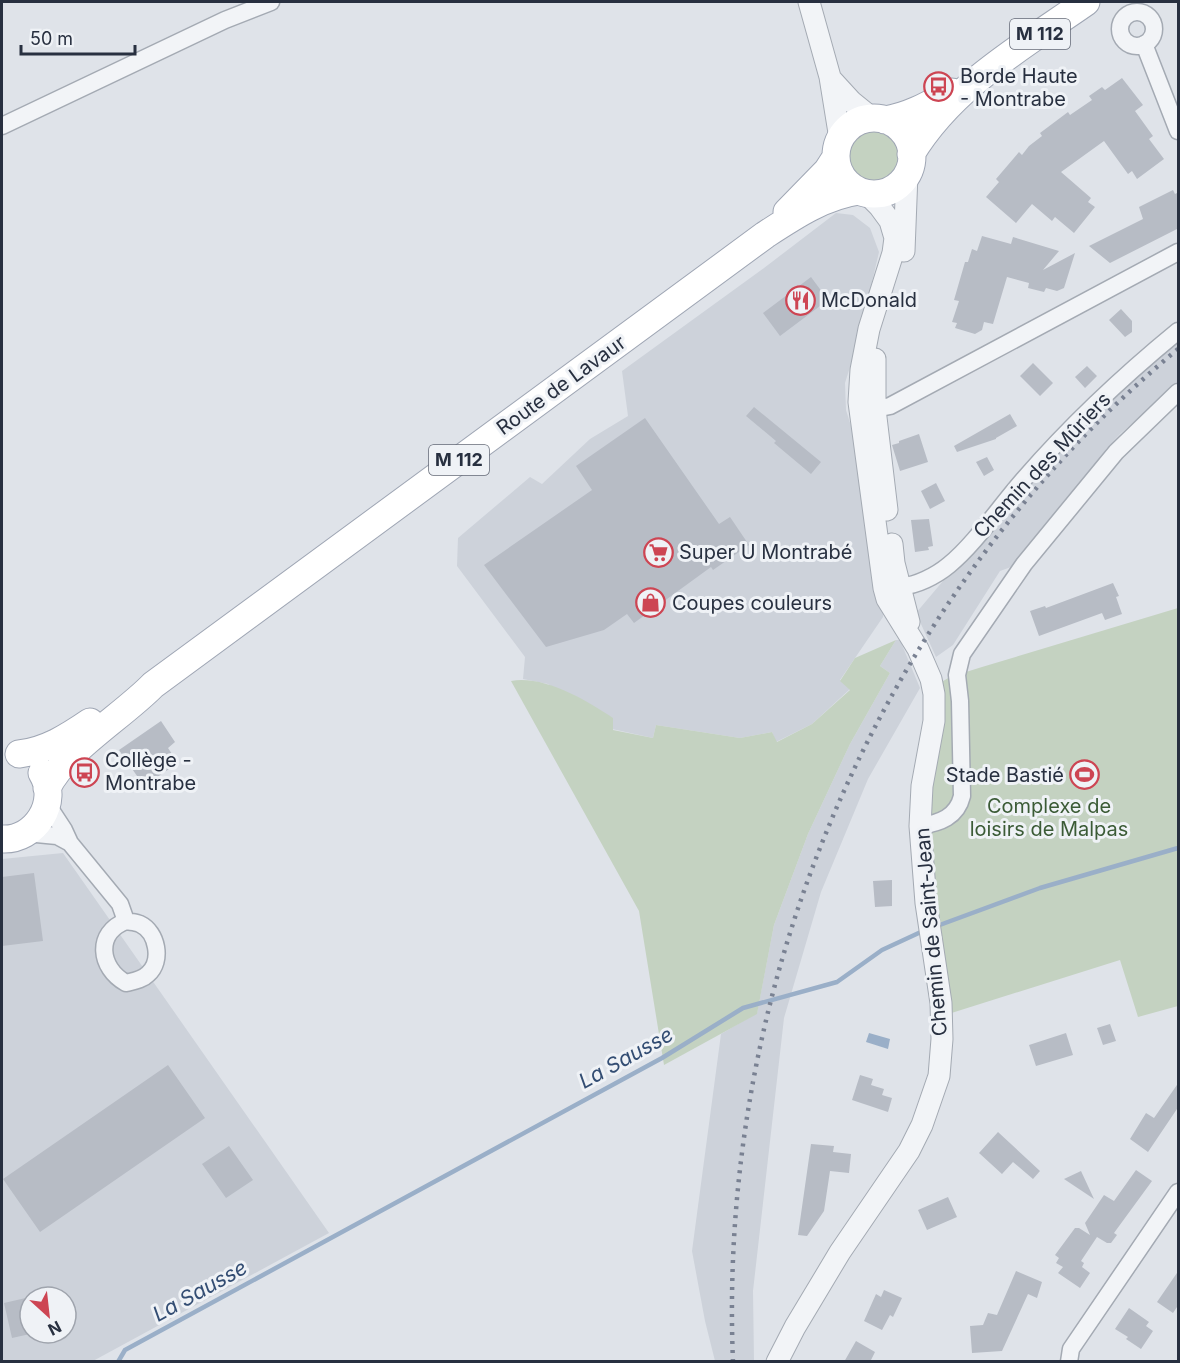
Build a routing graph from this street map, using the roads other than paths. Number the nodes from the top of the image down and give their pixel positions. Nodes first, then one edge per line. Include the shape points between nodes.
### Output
1 (271, 2) edge
2 (809, 2) edge
3 (1086, 2) edge
4 (1144, 44) dead end
5 (830, 78) junction
6 (970, 84) junction
7 (879, 119) junction
8 (2, 126) edge
9 (1179, 131) edge
10 (838, 148) junction
11 (909, 164) junction
12 (862, 192) junction
13 (765, 235) junction
14 (1179, 252) edge
15 (1179, 331) edge
16 (874, 382) junction
17 (1179, 392) edge
18 (909, 394) junction
19 (867, 405) junction
20 (900, 586) junction
21 (915, 643) junction
22 (153, 685) junction
23 (10, 753) edge
24 (47, 796) junction
25 (920, 826) junction
26 (14, 836) edge
27 (70, 843) junction
28 (126, 921) dead end
29 (1179, 1192) edge
30 (777, 1362) edge
31 (1069, 1362) edge

1 - 8 street
2 - 5 street
3 - 6 main road, M 112
4 - 9 street
5 - 7 street via 852,102
5 - 10 street
6 - 7 main road, M 112 via 901,117
6 - 11 main road, M 112 via 935,121
7 - 10 main road via 854,124
7 - 11 main road via 893,124 906,136
10 - 12 main road via 837,168 850,186
10 - 13 main road, Route de Lavaur / M 112 via 827,171
11 - 12 main road via 897,186 882,193
11 - 16 street, Chemin de Saint-Jean via 903,259 881,319
12 - 13 main road, Route de Lavaur / M 112 via 825,200
12 - 19 street, Chemin de Saint-Jean via 879,206 895,238 868,328 861,370
13 - 22 main road, Route de Lavaur / M 112
14 - 18 street
15 - 20 street, Chemin des Mûriers via 1091,409 951,563 933,576
16 - 18 street via 889,395
16 - 19 street, Chemin de Saint-Jean
17 - 25 street via 1116,452 1024,564 962,654 957,675 960,805 947,818
18 - 19 street via 890,406
19 - 20 street, Chemin de Saint-Jean
19 - 21 street, Chemin de Saint-Jean via 884,588
20 - 21 street, Chemin de Saint-Jean
21 - 25 street, Chemin de Saint-Jean via 931,679 935,701
22 - 23 main road, Route de Lavaur / M 112 via 57,743 33,753
22 - 24 main road, Route de Lavaur / M 112 via 68,759 53,777
23 - 24 main road via 29,759 38,767
24 - 26 main road, Route de Lavaur via 39,820
24 - 27 street
25 - 30 street, Chemin de Saint-Jean via 928,920 941,1003 939,1076 909,1151 840,1252
26 - 27 street via 57,836
27 - 28 street via 120,904
29 - 31 street via 1071,1349

